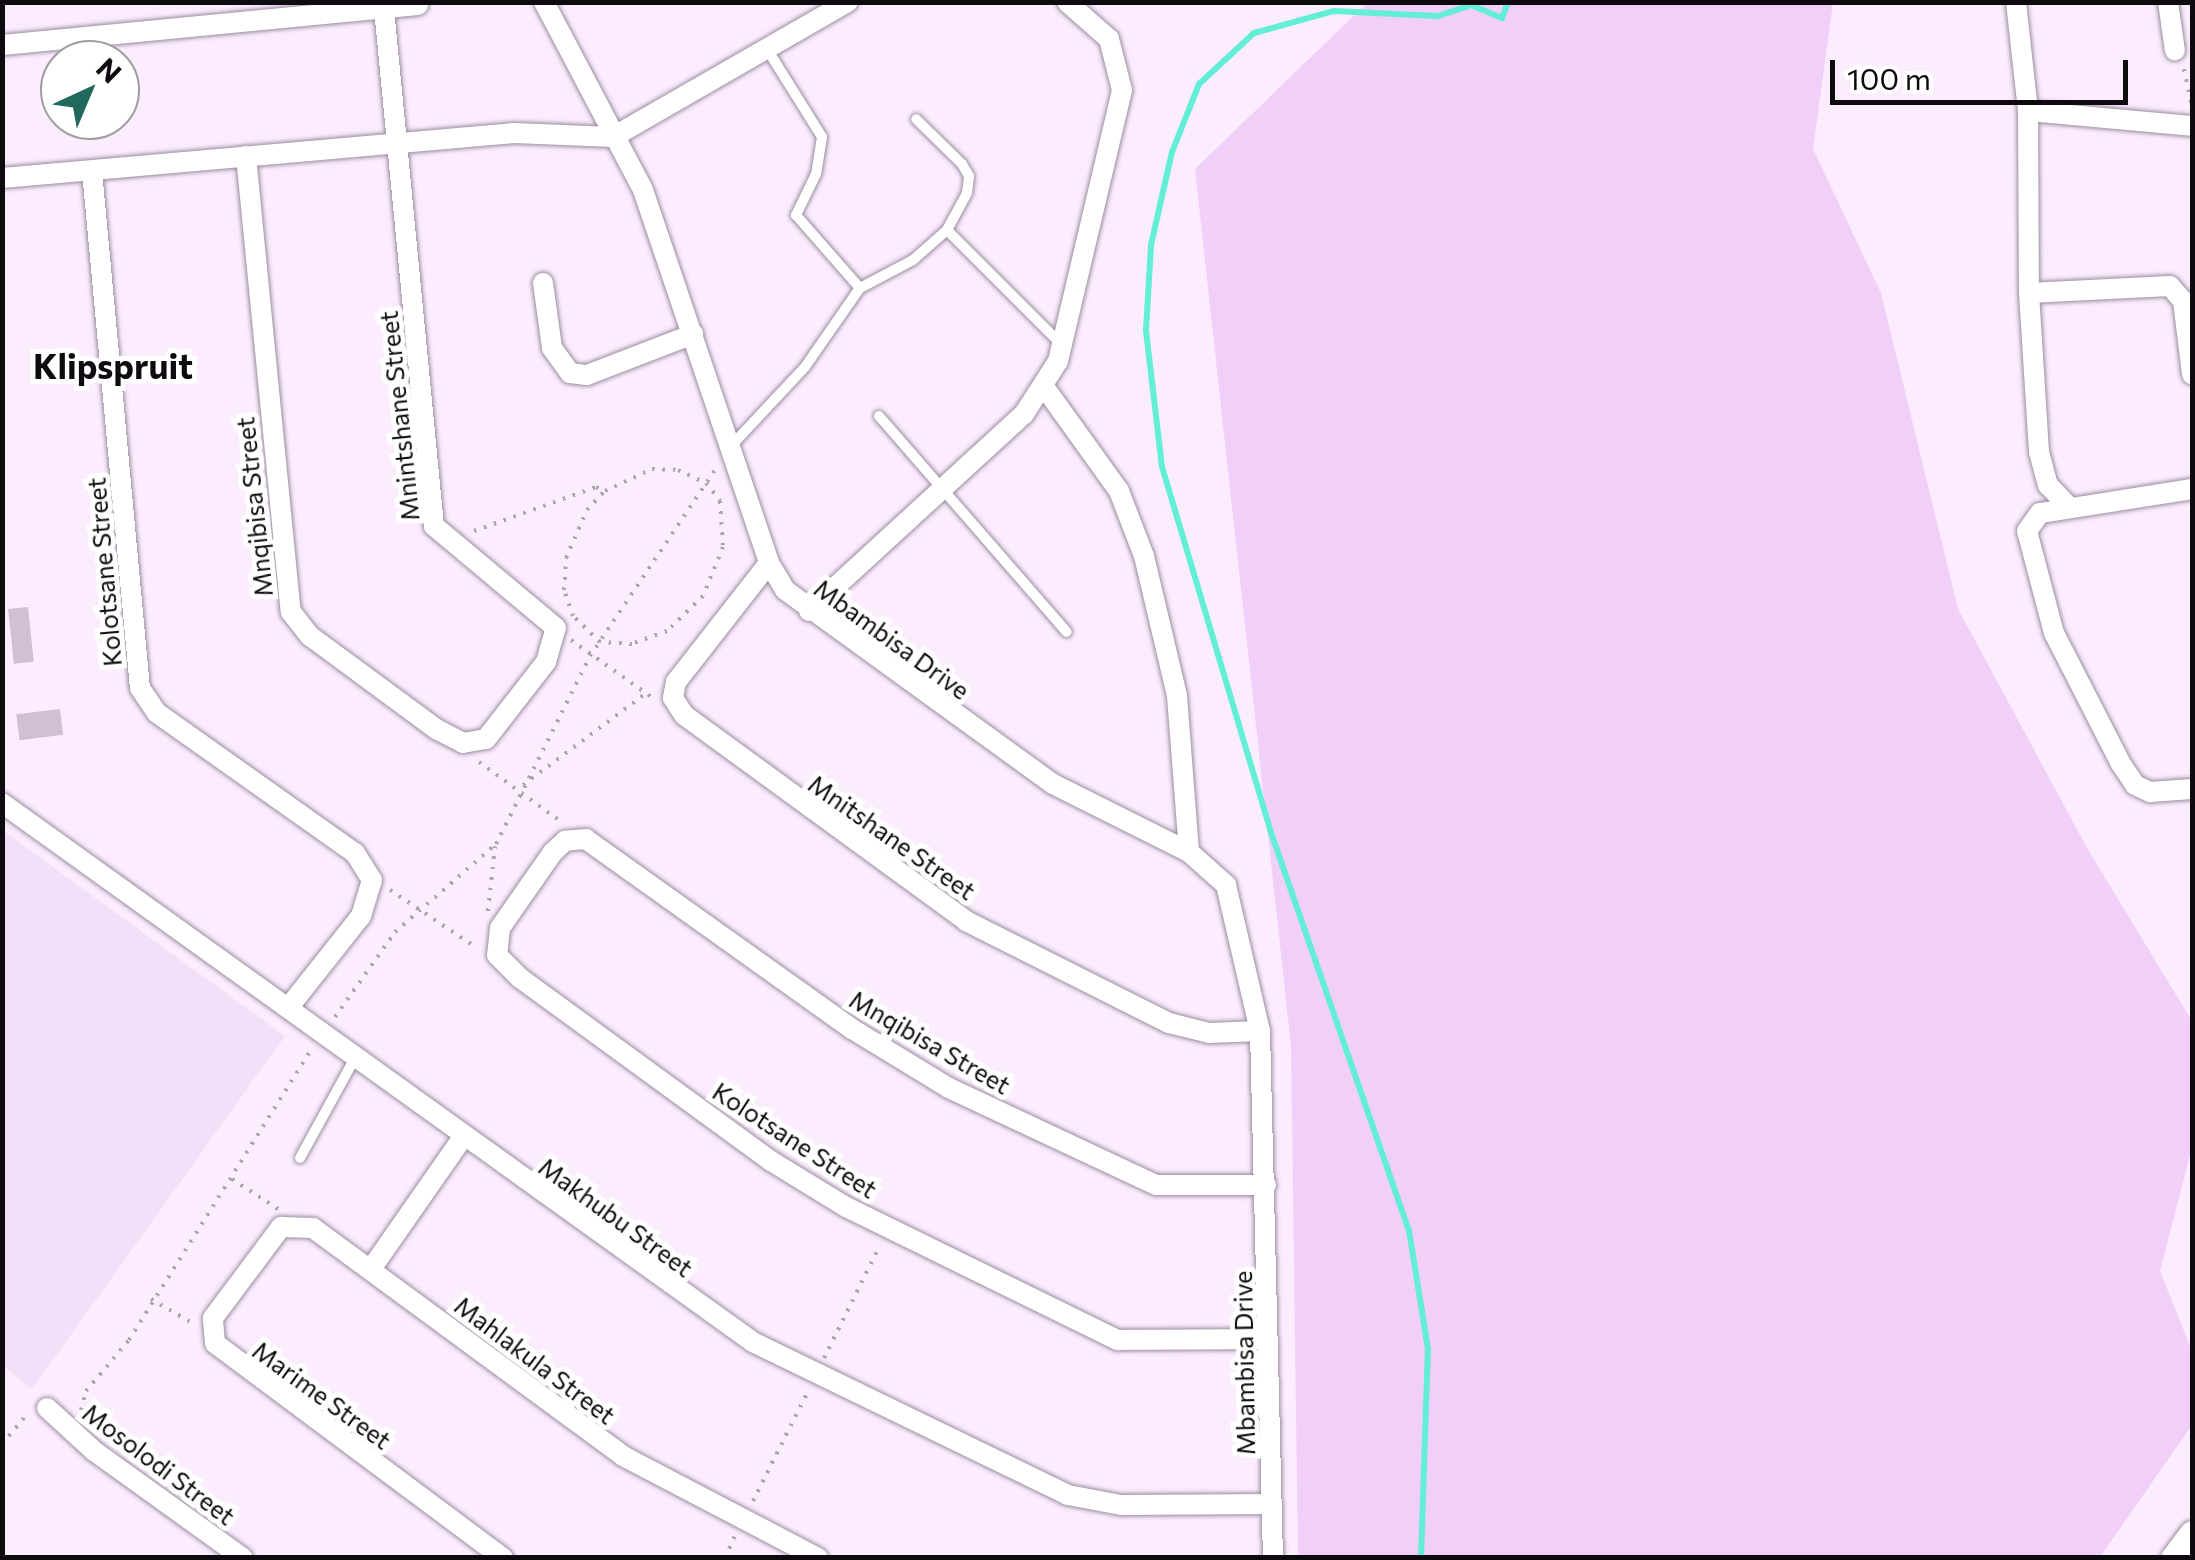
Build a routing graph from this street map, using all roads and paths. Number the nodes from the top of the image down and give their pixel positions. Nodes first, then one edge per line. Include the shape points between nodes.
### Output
1 (544, 2) edge
2 (848, 2) edge
3 (1067, 2) edge
4 (2016, 2) edge
5 (2168, 2) edge
6 (418, 5) edge
7 (384, 9) junction
8 (2, 45) edge
9 (766, 48) junction
10 (2175, 51) joint
11 (2028, 110) junction
12 (2192, 114) edge
13 (916, 119) dead end
14 (2192, 126) edge
15 (613, 137) junction
16 (398, 144) junction
17 (246, 156) junction
18 (92, 170) junction
19 (2, 178) edge
20 (947, 230) junction
21 (544, 283) dead end
22 (860, 288) junction
23 (2029, 293) junction
24 (693, 334) junction
25 (1064, 347) junction
26 (2192, 374) edge
27 (1045, 388) junction
28 (878, 416) dead end
29 (732, 444) junction
30 (706, 483) junction
31 (2192, 489) edge
32 (944, 490) junction
33 (605, 491) junction
34 (2068, 506) junction
35 (446, 542) junction
36 (770, 563) junction
37 (809, 611) junction
38 (556, 628) junction
39 (1066, 632) dead end
40 (600, 642) junction
41 (590, 656) junction
42 (644, 694) junction
43 (675, 704) junction
44 (463, 743) junction
45 (519, 788) junction
46 (2192, 789) edge
47 (2, 803) edge
48 (576, 837) junction
49 (496, 844) junction
50 (1188, 852) junction
51 (372, 880) junction
52 (421, 912) junction
53 (488, 915) dead end
54 (486, 933) dead end
55 (288, 1008) junction
56 (1260, 1031) junction
57 (322, 1034) junction
58 (355, 1058) junction
59 (463, 1137) junction
60 (300, 1158) dead end
61 (230, 1178) junction
62 (1266, 1185) junction
63 (299, 1222) junction
64 (889, 1228) junction
65 (371, 1269) junction
66 (151, 1299) junction
67 (211, 1334) junction
68 (1268, 1339) junction
69 (816, 1374) junction
70 (2, 1391) edge
71 (47, 1408) joint
72 (2, 1417) edge
73 (2, 1444) edge
74 (94, 1452) junction
75 (1272, 1504) junction
76 (744, 1520) junction
77 (2192, 1532) edge
78 (242, 1558) edge
79 (504, 1558) edge
80 (725, 1558) edge
81 (818, 1558) edge
82 (1273, 1558) edge
83 (2173, 1558) edge

1 - 15 street, Mbambisa Drive
2 - 9 street
3 - 25 street via 1109,38 1122,90
4 - 11 street
5 - 10 street
6 - 7 street
7 - 8 street
7 - 16 street, Mnintshane Street
9 - 15 street
9 - 22 lane via 822,136 820,161 796,214
10 - 12 path via 2187,74
11 - 14 street
11 - 23 street
13 - 20 lane via 969,176
15 - 16 street via 544,131
15 - 24 street, Mbambisa Drive via 643,190
16 - 17 street
16 - 35 street, Mnintshane Street via 430,506
17 - 18 street
17 - 44 street, Mnqibisa Street via 290,612 310,636
18 - 19 street
18 - 51 street, Kolotsane Street via 140,688 157,713 355,854
20 - 22 lane via 913,260
20 - 25 lane
21 - 24 street via 552,348 570,373 587,374
22 - 29 lane via 805,367
23 - 26 street via 2170,286 2182,301
23 - 34 street via 2040,452 2048,486
24 - 29 street, Mbambisa Drive
25 - 27 street
27 - 32 street
27 - 50 street via 1119,491 1144,556 1177,696
28 - 32 lane
29 - 30 path
29 - 36 street, Mbambisa Drive
30 - 33 path via 678,470 652,469
30 - 40 path
30 - 40 path via 725,521 723,547 704,596 651,638
31 - 34 street
32 - 37 street
32 - 39 lane
33 - 35 path via 596,487
33 - 40 path via 576,530 564,590 582,631
34 - 46 street via 2033,517 2027,531 2054,633 2135,785 2159,793
35 - 38 street, Mnintshane Street
36 - 37 street, Mbambisa Drive
36 - 43 street via 676,682
37 - 50 street, Mbambisa Drive via 1053,784
38 - 41 path
38 - 44 street via 546,662 486,739
40 - 41 path
41 - 42 path
41 - 45 path
42 - 43 path
42 - 45 path
43 - 56 street, Mnitshane Street via 717,742 966,921 1179,1026
44 - 45 path
45 - 48 path
45 - 49 path
47 - 55 street, Makhubu Street
48 - 62 street, Mnqibisa Street via 601,846 852,1029 949,1088 1156,1185
48 - 64 street, Kolotsane Street via 553,852 500,928 502,964 772,1161
49 - 52 path
49 - 53 path
50 - 56 street, Mbambisa Drive via 1217,872 1234,906
51 - 52 path
51 - 55 street via 361,916
52 - 54 path via 484,950
52 - 57 path via 395,932
55 - 57 street, Makhubu Street
56 - 62 street, Mbambisa Drive
57 - 58 street, Makhubu Street
57 - 61 path
58 - 59 street, Makhubu Street
58 - 60 lane
59 - 65 street
59 - 69 street, Makhubu Street via 726,1326
61 - 63 path
61 - 66 path
62 - 68 street, Mbambisa Drive
63 - 65 street
63 - 67 street via 274,1232 213,1318
64 - 68 street, Kolotsane Street via 1118,1340
64 - 69 path
65 - 76 street, Mahlakula Street via 623,1456
66 - 67 path
66 - 74 path via 86,1392 80,1414
67 - 79 street, Marime Street via 228,1358
68 - 75 street, Mbambisa Drive
69 - 75 street, Makhubu Street via 1084,1500
69 - 76 path
70 - 72 path
71 - 73 path via 25,1414
71 - 74 street, Mosolodi Street
74 - 78 street, Mosolodi Street
75 - 82 street, Mbambisa Drive
76 - 80 path
76 - 81 street, Mahlakula Street
77 - 83 street

